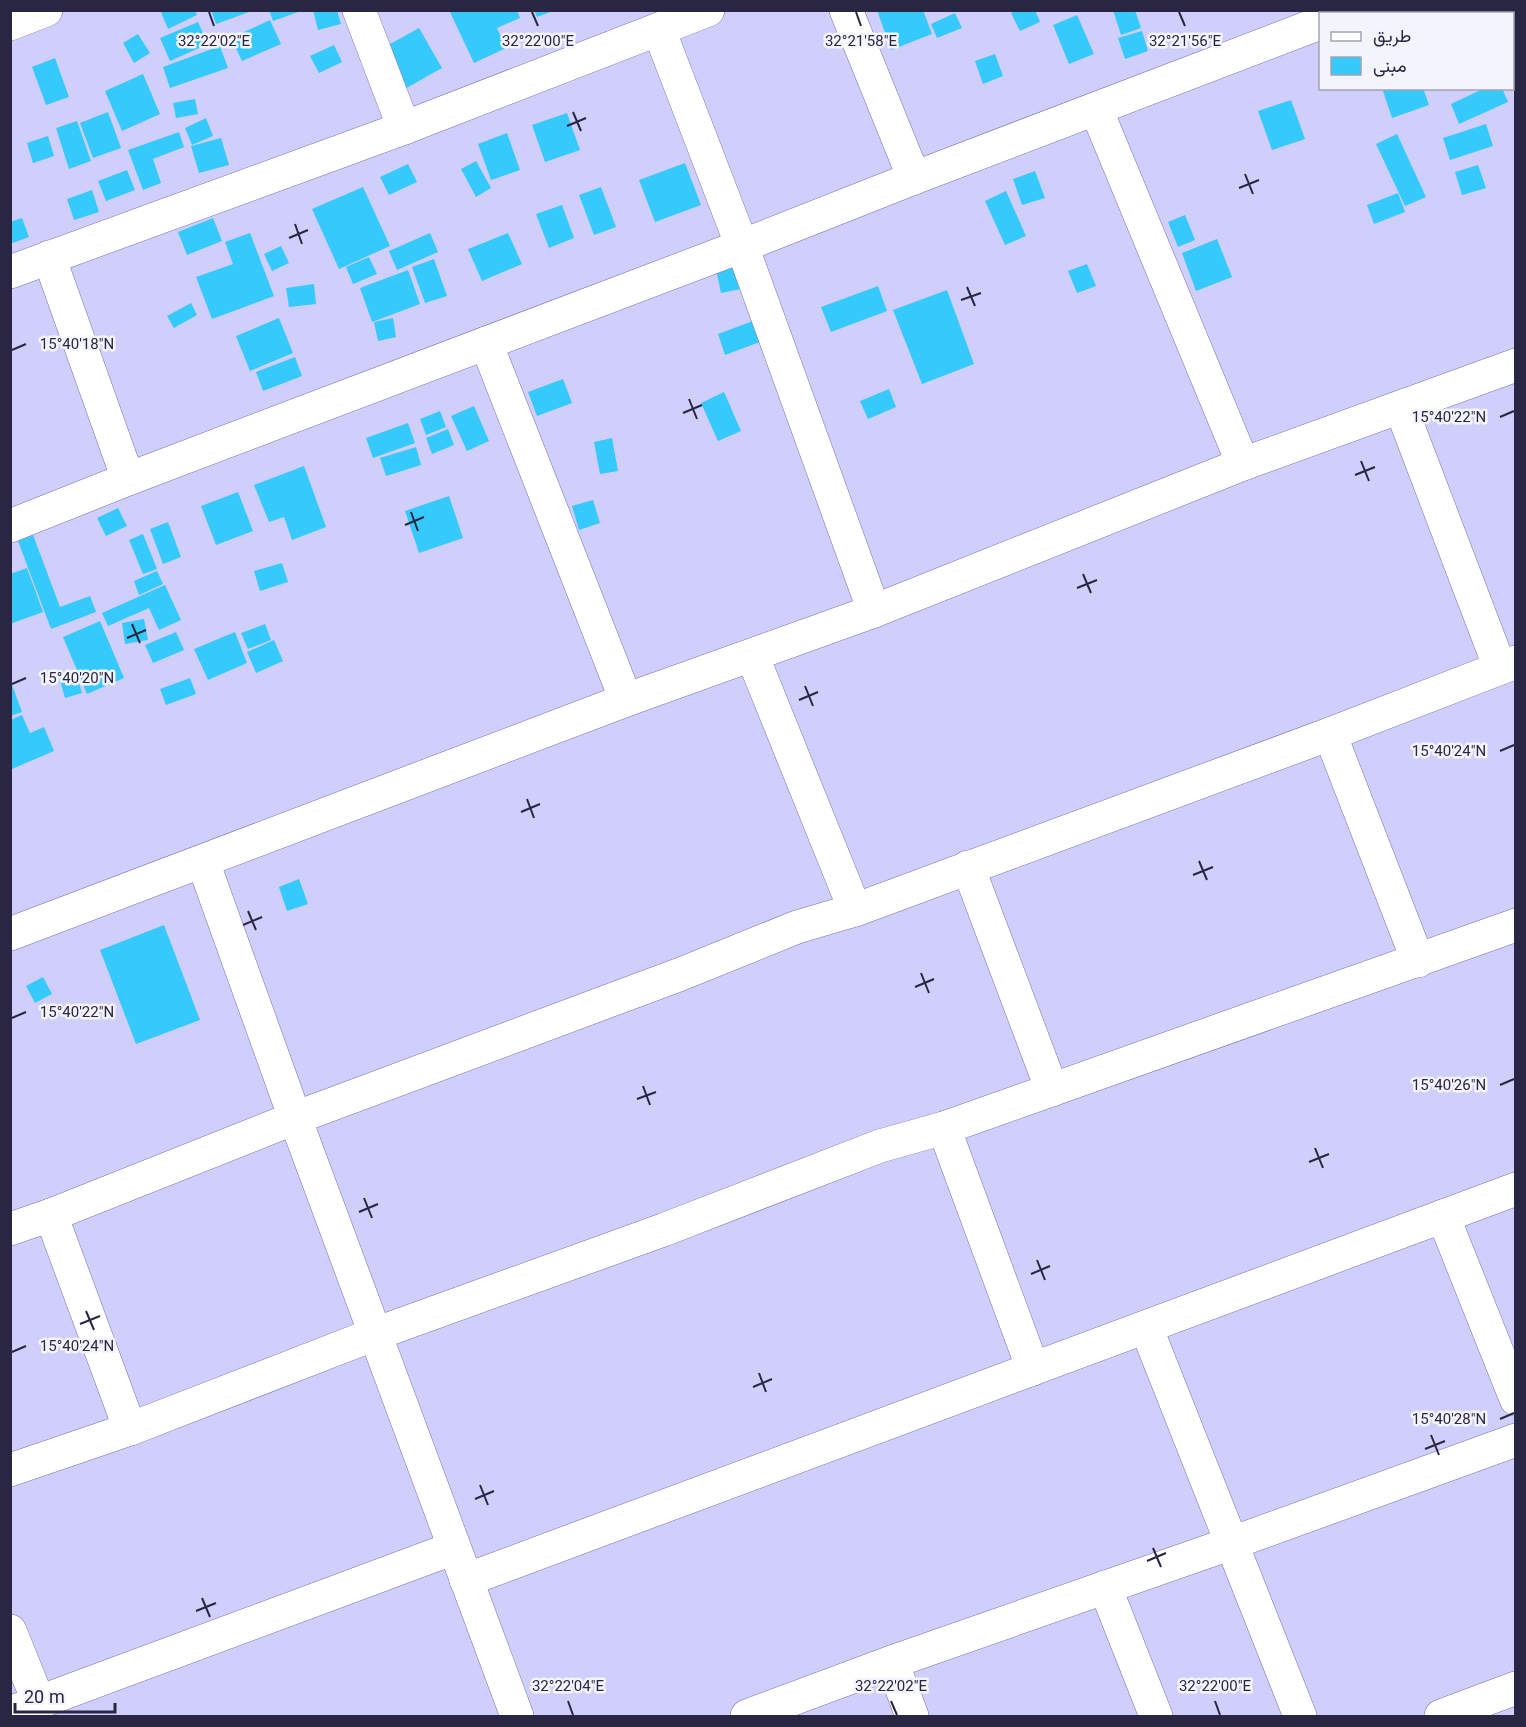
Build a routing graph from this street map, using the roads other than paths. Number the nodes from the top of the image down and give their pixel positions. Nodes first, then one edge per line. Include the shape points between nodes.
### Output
1 (46, 10) edge
2 (359, 10) edge
3 (708, 10) edge
4 (846, 10) edge
5 (1312, 20) edge
6 (10, 24) edge
7 (659, 30) junction
8 (1096, 108) junction
9 (404, 128) junction
10 (914, 178) junction
11 (742, 246) junction
12 (49, 257) junction
13 (10, 272) edge
14 (486, 343) junction
15 (1515, 365) edge
16 (1401, 408) junction
17 (1243, 464) junction
18 (128, 479) junction
19 (10, 526) edge
20 (874, 611) junction
21 (752, 655) junction
22 (1508, 665) edge
23 (626, 700) junction
24 (1330, 734) junction
25 (203, 862) junction
26 (968, 867) junction
27 (855, 910) junction
28 (1515, 925) edge
29 (10, 934) edge
30 (1418, 961) junction
31 (1052, 1090) junction
32 (294, 1118) junction
33 (944, 1128) junction
34 (1515, 1189) edge
35 (51, 1215) junction
36 (1443, 1216) junction
37 (10, 1229) edge
38 (1146, 1327) junction
39 (375, 1334) junction
40 (1033, 1369) junction
41 (1515, 1399) edge
42 (130, 1429) junction
43 (1515, 1440) edge
44 (10, 1470) edge
45 (1232, 1543) junction
46 (454, 1548) junction
47 (466, 1580) junction
48 (1105, 1587) junction
49 (10, 1631) edge
50 (892, 1662) junction
51 (1515, 1688) edge
52 (25, 1708) edge
53 (517, 1716) edge
54 (747, 1716) edge
55 (912, 1716) edge
56 (1156, 1716) edge
57 (1300, 1716) edge
58 (1441, 1716) edge

1 - 6 street
2 - 9 street
3 - 7 street
4 - 10 street
5 - 8 street
7 - 9 street
7 - 11 street
8 - 10 street
8 - 17 street
9 - 12 street
10 - 11 street
11 - 14 street
11 - 20 street
12 - 13 street
12 - 18 street
14 - 18 street
14 - 23 street
15 - 16 street
16 - 17 street
16 - 22 street
17 - 20 street
18 - 19 street
20 - 21 street
21 - 23 street
21 - 27 street
22 - 24 street
23 - 25 street
24 - 26 street
24 - 30 street
25 - 29 street
25 - 32 street
26 - 27 street
26 - 31 street
27 - 32 street via 797,927
28 - 30 street
30 - 31 street
31 - 33 street
32 - 35 street
32 - 39 street
33 - 39 street via 880,1146 674,1226
33 - 40 street
34 - 36 street
35 - 37 street
35 - 42 street
36 - 38 street
36 - 41 street
38 - 40 street
38 - 45 street
39 - 42 street
39 - 46 street
40 - 47 street
42 - 44 street
43 - 45 street
45 - 48 street
45 - 57 street
46 - 47 street
46 - 52 street
47 - 53 street
48 - 50 street
48 - 56 street
49 - 52 street
50 - 54 street
50 - 55 street
51 - 58 street

